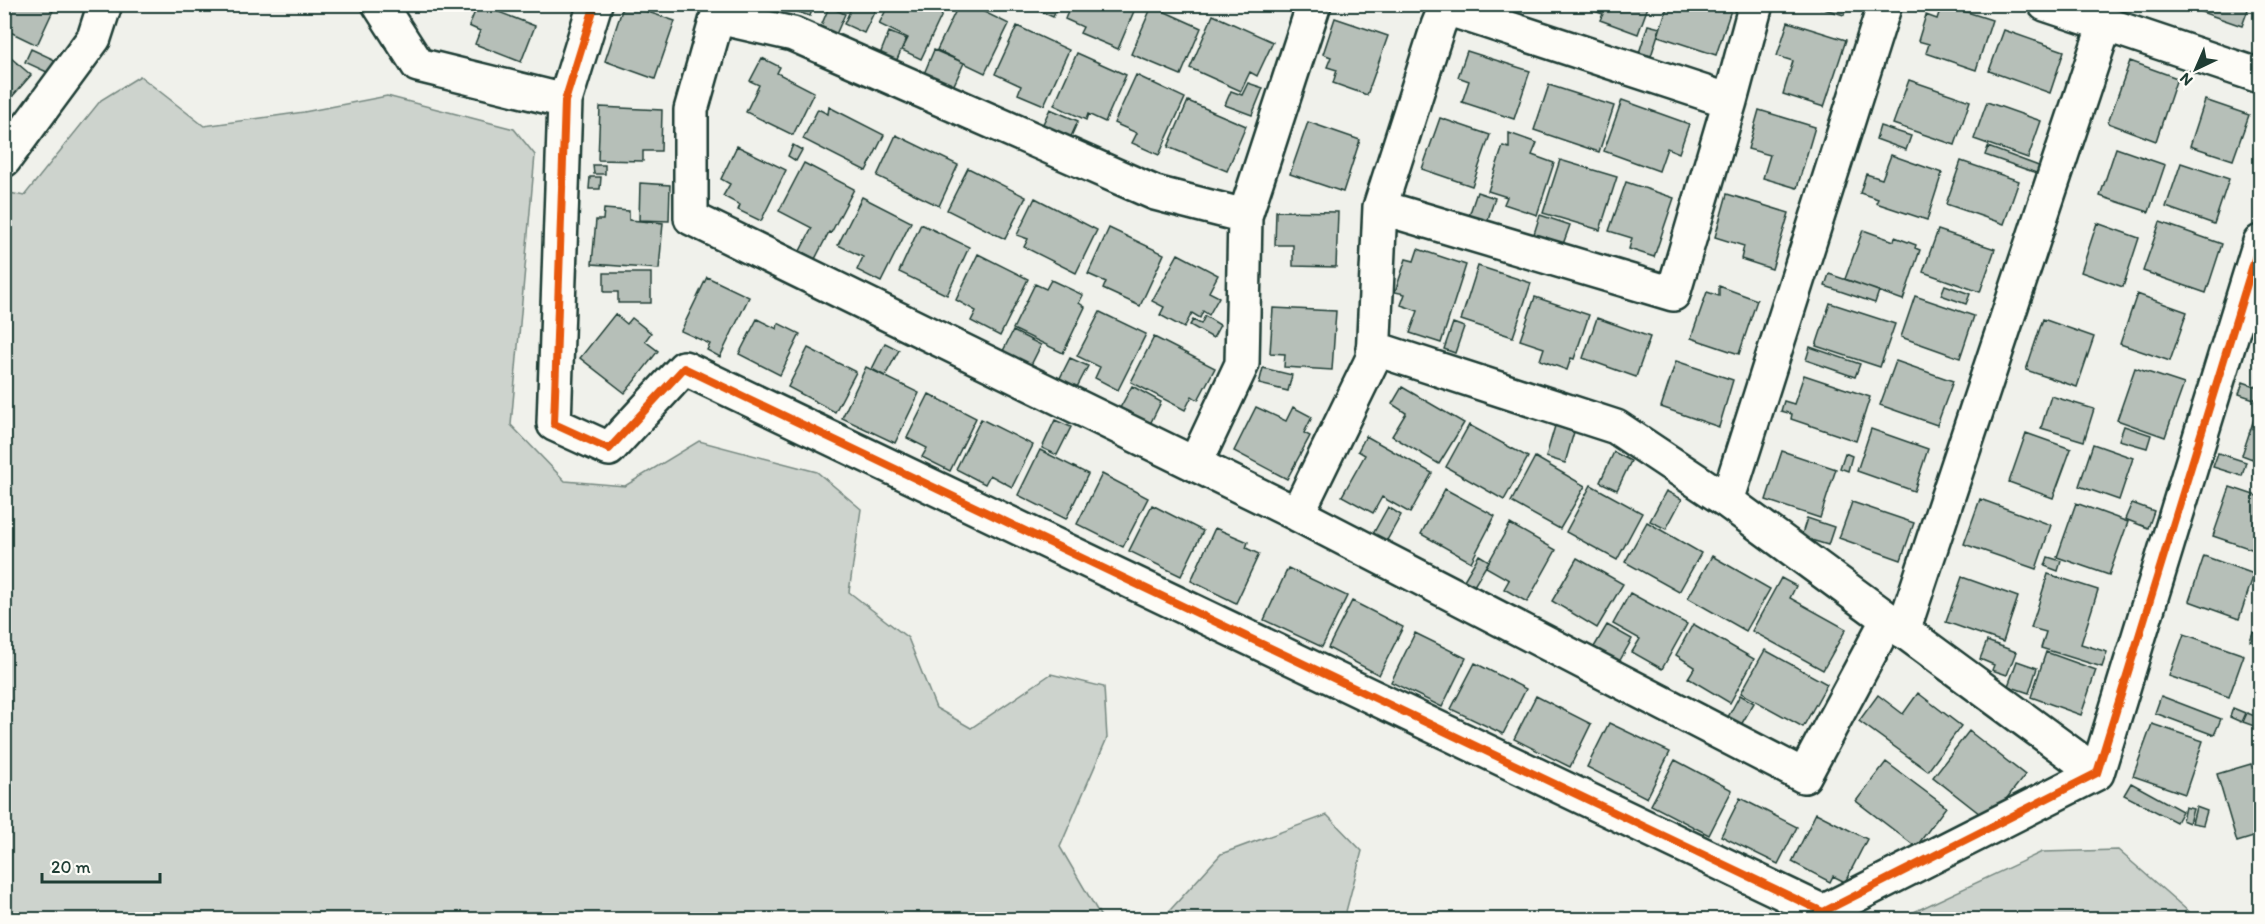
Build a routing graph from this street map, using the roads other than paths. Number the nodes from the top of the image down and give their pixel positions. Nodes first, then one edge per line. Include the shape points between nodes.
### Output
1 (105, 4) edge
2 (379, 4) edge
3 (595, 4) edge
4 (1756, 4) edge
5 (1885, 4) edge
6 (2045, 4) edge
7 (1313, 5) edge
8 (1446, 6) edge
9 (720, 11) edge
10 (2105, 24) junction
11 (2260, 76) edge
12 (565, 101) junction
13 (1730, 101) junction
14 (4, 160) edge
15 (1380, 207) junction
16 (1245, 216) junction
17 (2260, 242) edge
18 (1372, 348) junction
19 (1196, 464) junction
20 (1727, 501) junction
21 (1297, 514) junction
22 (1896, 625) junction
23 (2097, 773) junction

1 - 14 street via 94,38
2 - 12 street via 418,65
3 - 12 street
4 - 13 street
5 - 20 street
6 - 10 street
7 - 16 street
8 - 13 street
8 - 15 street
9 - 16 street via 793,34 1155,193
9 - 19 street via 691,110 691,218
10 - 11 street
10 - 22 street
12 - 23 street via 554,424 609,449 684,368 1823,912
13 - 15 street via 1673,294
15 - 18 street
16 - 19 street via 1242,364
17 - 23 street
18 - 20 street via 1616,427
18 - 21 street via 1373,358
19 - 21 street
20 - 22 street
21 - 22 street via 1804,776
22 - 23 street

